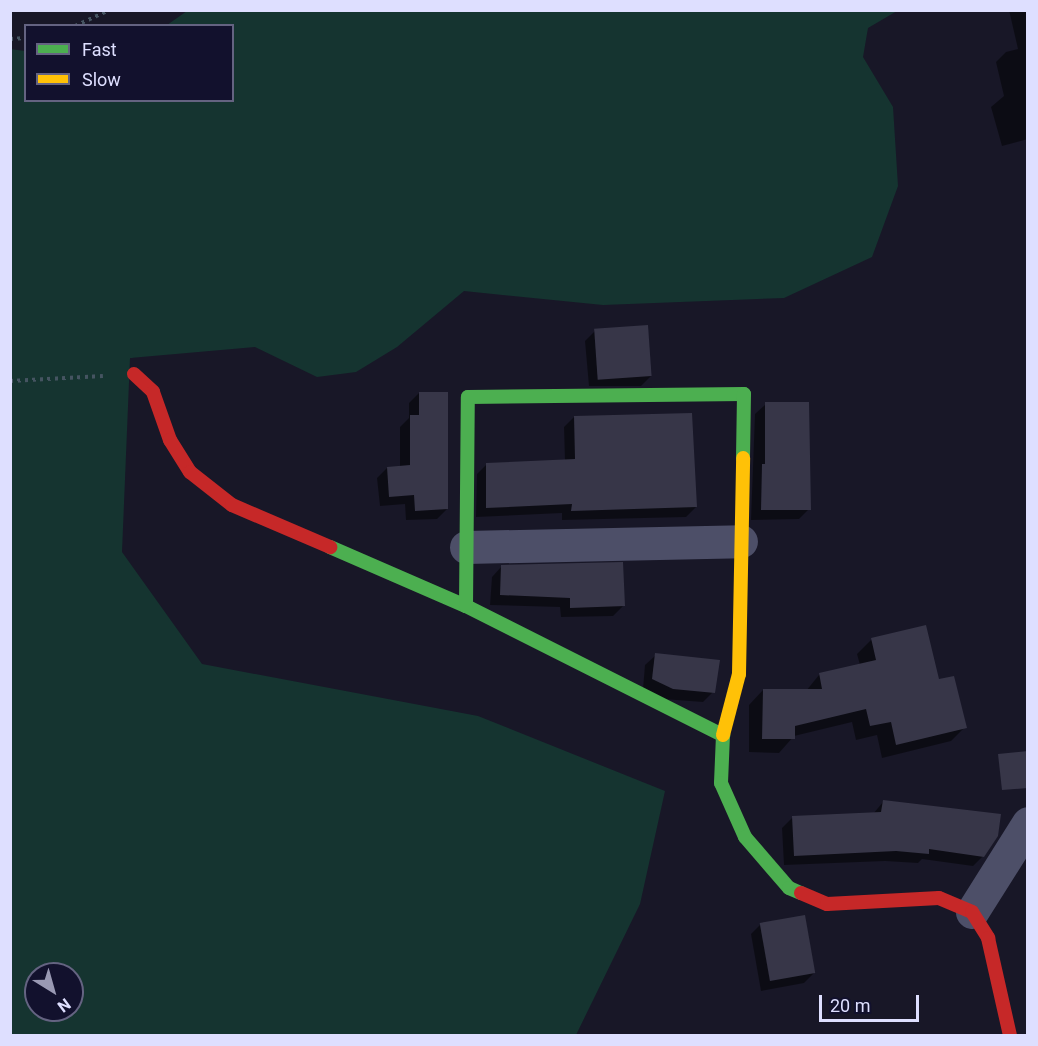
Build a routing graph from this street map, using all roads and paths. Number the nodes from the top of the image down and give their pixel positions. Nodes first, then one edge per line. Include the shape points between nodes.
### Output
1 (110, 10) edge
2 (79, 24) edge
3 (134, 374) joint
4 (10, 381) edge
5 (741, 541) junction
6 (466, 547) junction
7 (466, 606) junction
8 (723, 735) junction
9 (1028, 823) edge
10 (972, 912) junction
11 (1010, 1035) edge

1 - 2 path
3 - 4 path
3 - 7 street via 153,392 170,440 190,472 232,505
5 - 6 street
5 - 6 street via 744,394 468,397
5 - 8 street via 739,674
6 - 7 street
7 - 8 street
8 - 10 street via 721,783 745,837 789,888 827,904 939,898
9 - 10 street
10 - 11 street via 988,938

